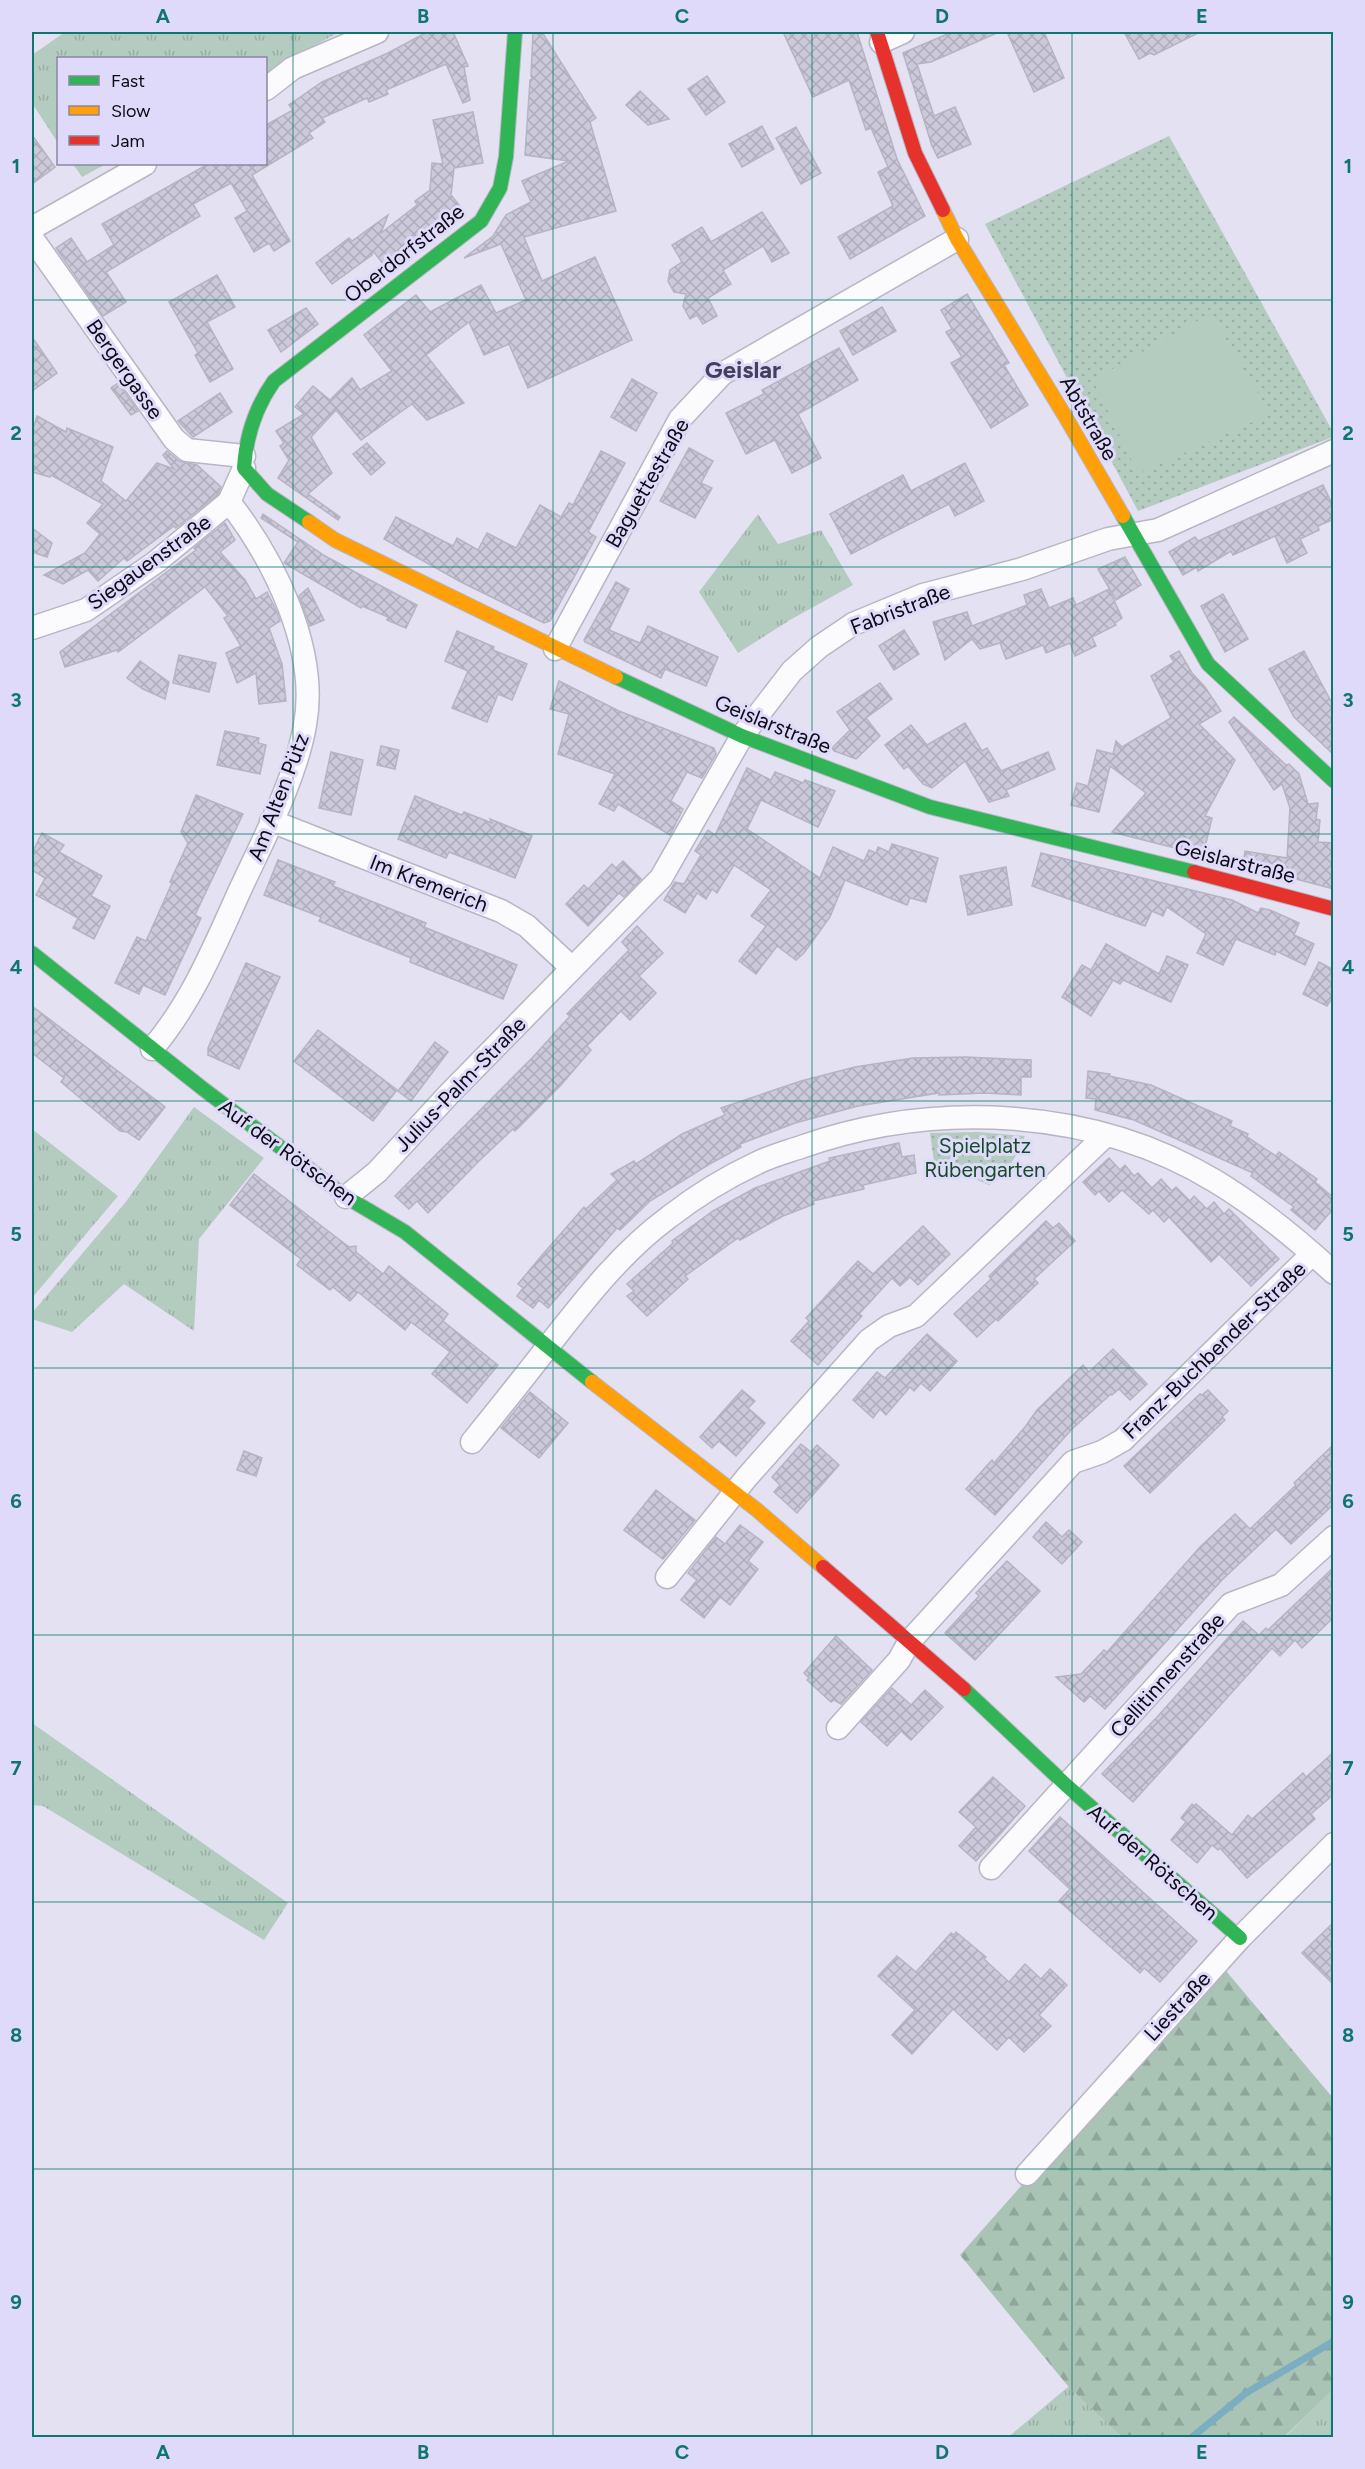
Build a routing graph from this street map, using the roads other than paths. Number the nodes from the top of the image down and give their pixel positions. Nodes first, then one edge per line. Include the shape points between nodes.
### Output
1 (377, 32) edge
2 (516, 32) edge
3 (903, 32) edge
4 (879, 37) edge
5 (267, 88) edge
6 (143, 165) edge
7 (32, 228) edge
8 (32, 238) edge
9 (957, 239) junction
10 (1334, 451) edge
11 (244, 462) junction
12 (229, 502) junction
13 (1133, 535) junction
14 (32, 628) edge
15 (555, 649) junction
16 (742, 736) junction
17 (1334, 781) edge
18 (271, 821) junction
19 (1334, 909) edge
20 (32, 953) edge
21 (572, 968) junction
22 (152, 1048) junction
23 (1106, 1135) junction
24 (345, 1197) junction
25 (1312, 1254) junction
26 (1334, 1273) edge
27 (548, 1347) junction
28 (472, 1442) dead end
29 (734, 1492) junction
30 (1334, 1537) edge
31 (668, 1577) dead end
32 (909, 1642) junction
33 (838, 1728) dead end
34 (1066, 1785) junction
35 (1334, 1844) edge
36 (991, 1868) dead end
37 (1240, 1938) junction
38 (1027, 2174) dead end

1 - 5 street via 293,68
2 - 11 street, Oberdorfstraße via 506,157 500,188 481,221 274,381 254,414
3 - 4 street
4 - 9 street, Abtstraße via 915,153
6 - 7 street
8 - 11 street, Bergergasse via 174,439 186,450
9 - 13 street, Abtstraße
9 - 15 street, Baguettestraße via 722,374 680,419
10 - 13 street, Fabristraße via 1158,530
11 - 12 street, Siegauenstraße
11 - 15 street, Geislarstraße via 267,494 335,540
12 - 14 street, Siegauenstraße via 156,562 86,610
12 - 18 street, Am Alten Pütz via 250,529 277,579 301,646 306,678 305,725 296,760
13 - 16 street, Fabristraße via 1108,539 1022,569 923,595 853,624 792,671
13 - 17 street, Abtstraße via 1208,664
15 - 16 street, Geislarstraße
16 - 19 street, Geislarstraße via 930,807
16 - 21 street, Fabristraße via 661,878
18 - 21 street, Im Kremerich via 501,911 527,926
18 - 22 street, Am Alten Pütz via 210,956 174,1023
20 - 22 street, Auf der Rötschen
21 - 24 street, Julius-Palm-Straße via 377,1172
22 - 24 street, Auf der Rötschen
23 - 25 street via 1147,1149 1214,1181 1270,1218
23 - 27 street via 999,1117 949,1117 851,1130 758,1162 668,1217 595,1287
23 - 29 street via 916,1316 880,1331 869,1340
24 - 27 street, Auf der Rötschen via 405,1232
25 - 26 street
25 - 32 street, Franz-Buchbender-Straße via 1123,1440 1073,1462
27 - 28 street
27 - 29 street, Auf der Rötschen
29 - 31 street
29 - 32 street, Auf der Rötschen
30 - 34 street, Cellitinnenstraße via 1281,1585 1232,1604
32 - 33 street via 899,1660
32 - 34 street, Auf der Rötschen
34 - 36 street
34 - 37 street, Auf der Rötschen
35 - 37 street, Liestraße
37 - 38 street, Liestraße

